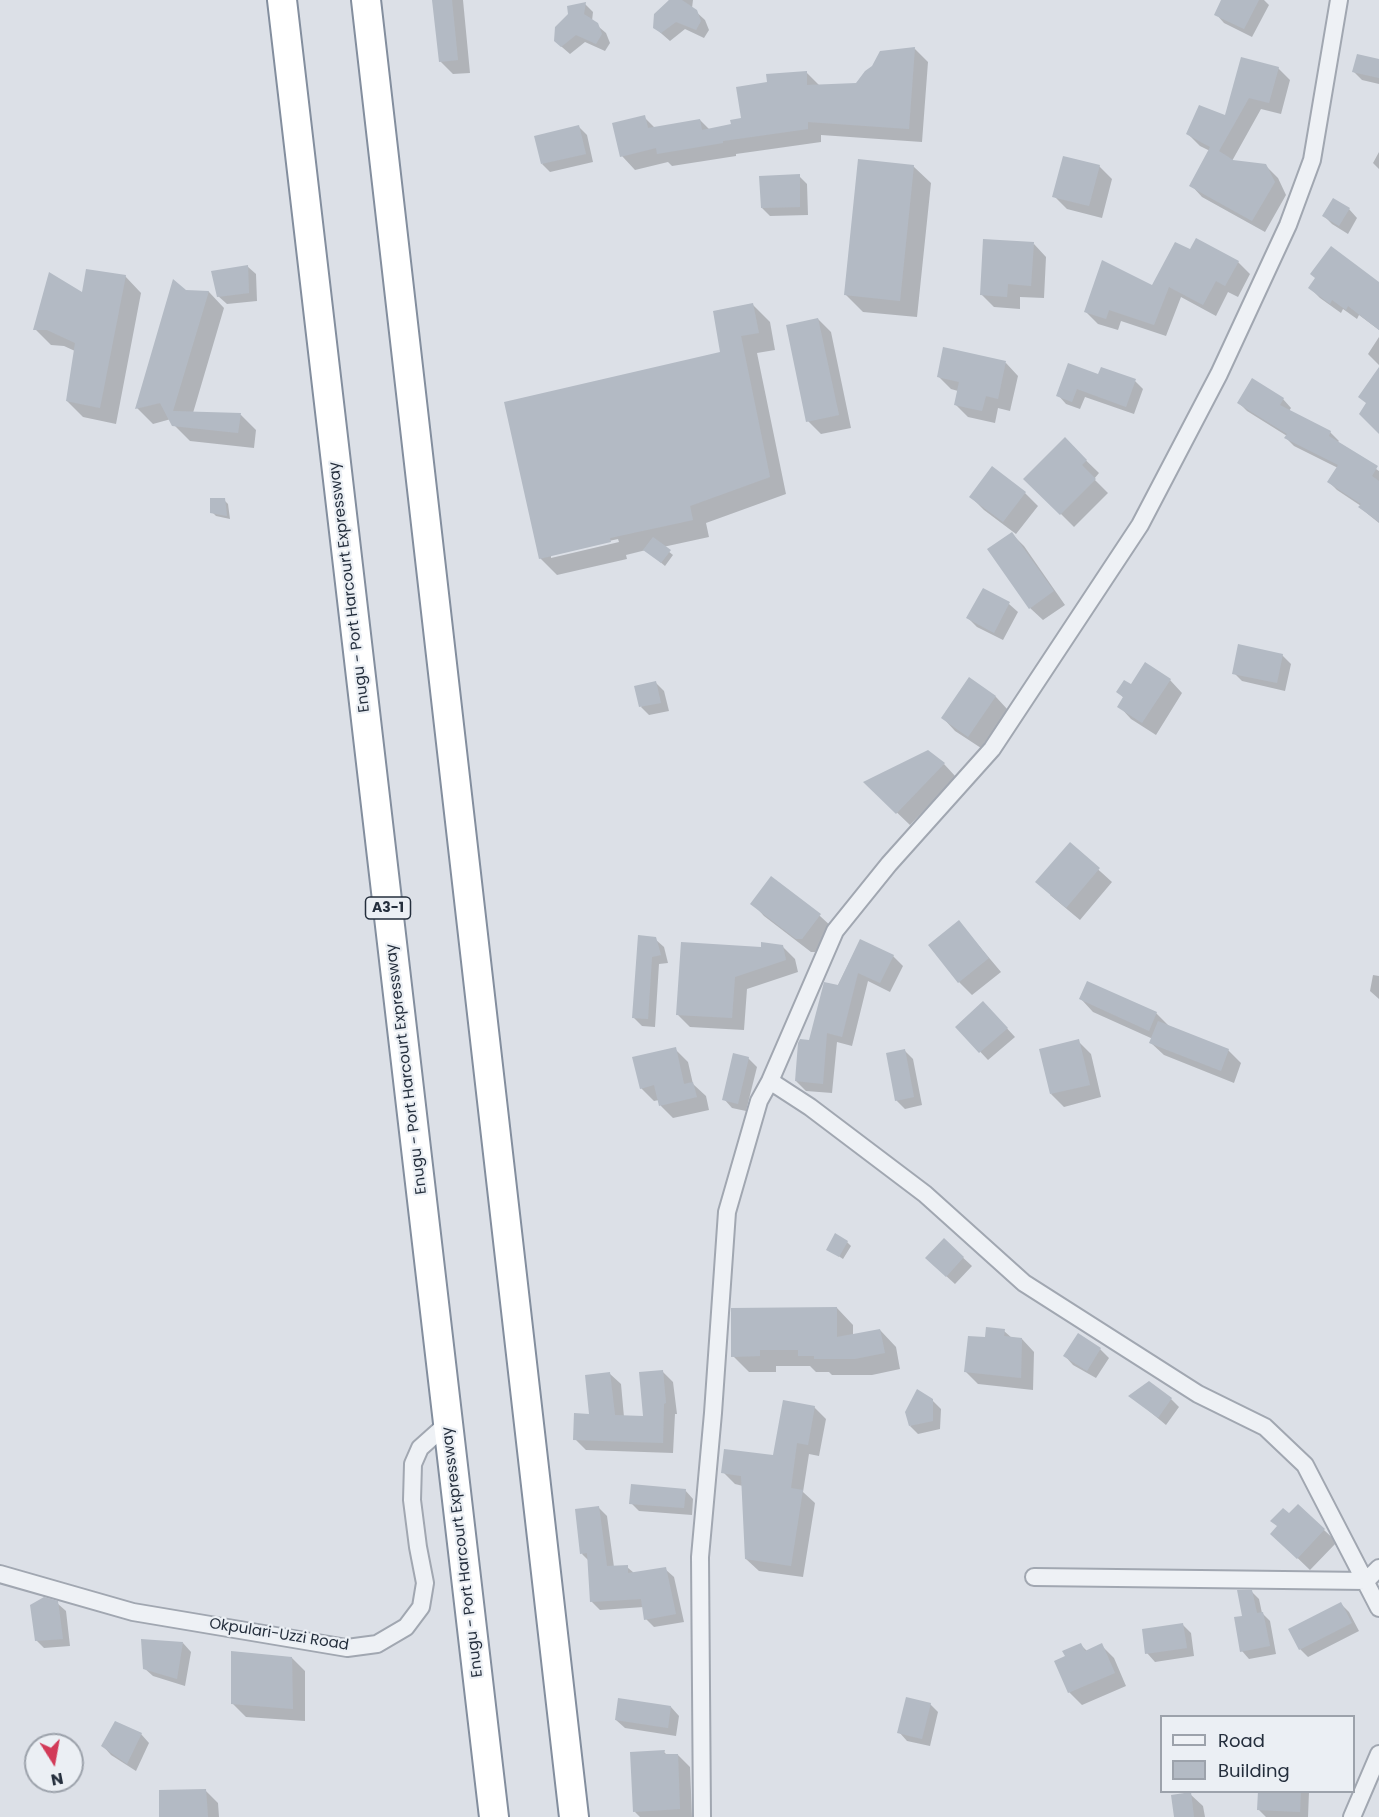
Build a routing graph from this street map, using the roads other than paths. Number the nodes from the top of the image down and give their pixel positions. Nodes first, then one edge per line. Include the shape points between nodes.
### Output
1 (282, 0) edge
2 (366, 0) edge
3 (1339, 0) edge
4 (770, 1081) junction
5 (448, 1423) junction
6 (1379, 1568) edge
7 (0, 1574) edge
8 (1034, 1577) dead end
9 (1366, 1581) junction
10 (1379, 1608) edge
11 (1379, 1754) edge
12 (494, 1817) edge
13 (574, 1817) edge
14 (702, 1817) edge
15 (1352, 1817) edge

1 - 5 highway, Enugu - Port Harcourt Expressway / A3-1
2 - 13 highway
3 - 4 street via 1312,160 1288,225 1219,374 1140,525 992,748 889,864 836,932
4 - 9 street via 925,1194 1024,1283 1198,1394 1265,1427 1305,1465
4 - 14 street via 759,1101 727,1212 700,1557
5 - 7 street, Okpulari-Uzzi Road via 420,1448 413,1464 412,1500 425,1583 421,1607 406,1626 377,1644 347,1648 133,1612
5 - 12 highway, Enugu - Port Harcourt Expressway / A3-1
6 - 9 street
8 - 9 street
9 - 10 street
11 - 15 street

